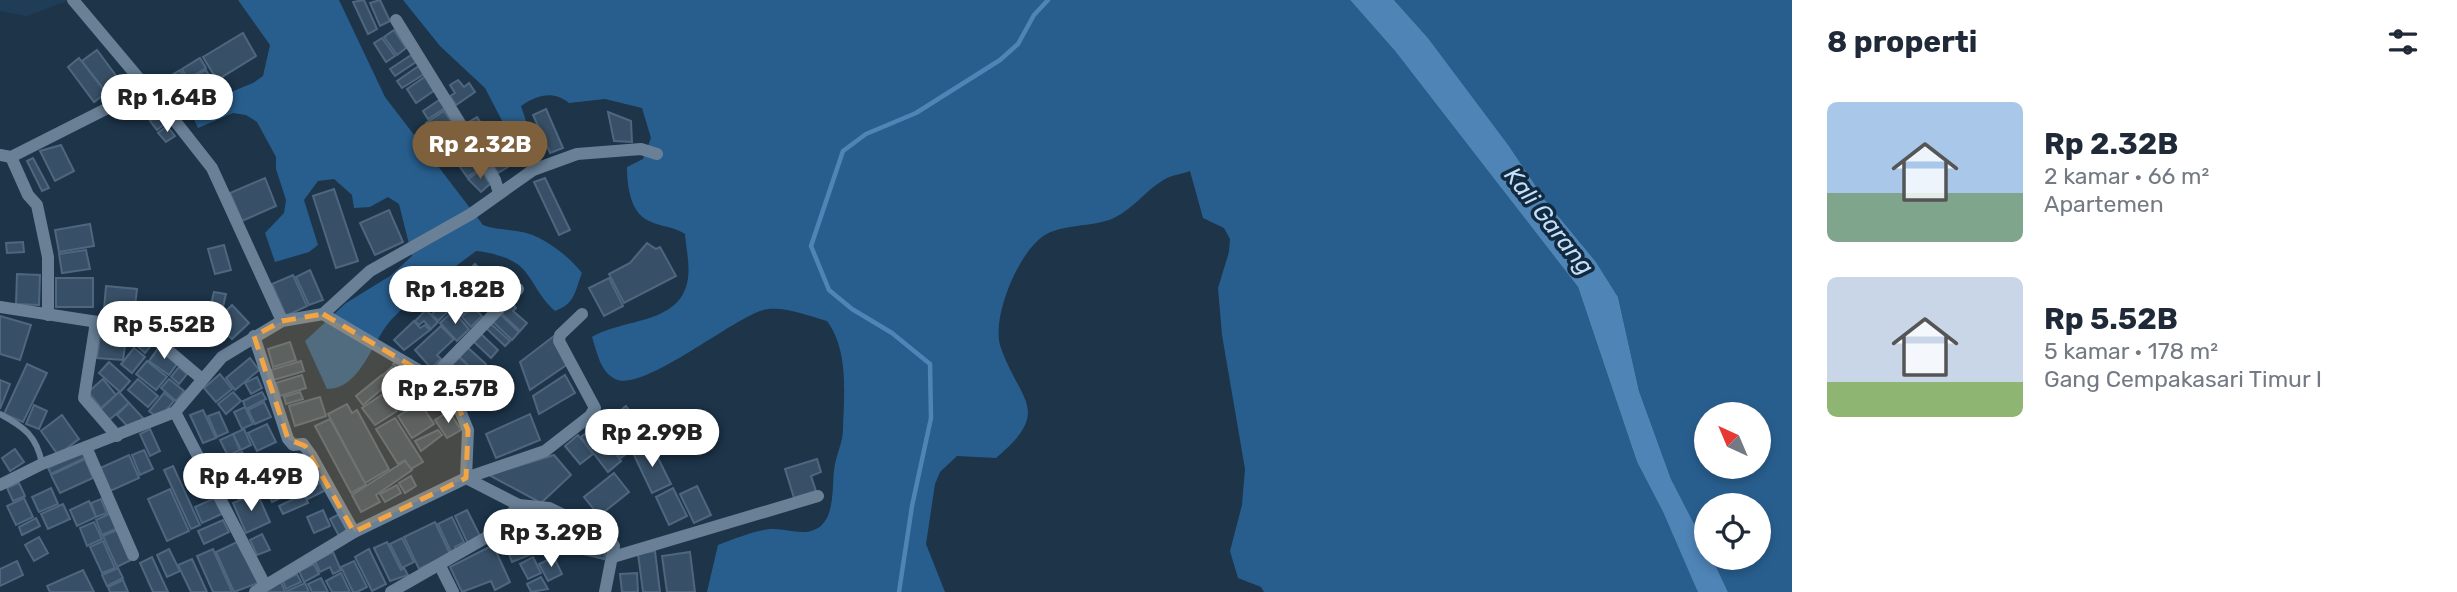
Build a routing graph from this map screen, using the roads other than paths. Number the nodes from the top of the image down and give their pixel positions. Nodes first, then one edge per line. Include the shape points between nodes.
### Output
1 (73, 0) edge
2 (396, 20) dead end
3 (142, 82) junction
4 (657, 154) dead end
5 (4, 157) edge
6 (499, 193) junction
7 (518, 289) dead end
8 (0, 307) edge
9 (323, 314) junction
10 (583, 314) dead end
11 (48, 315) junction
12 (282, 320) junction
13 (96, 322) junction
14 (254, 337) junction
15 (432, 378) junction
16 (202, 379) junction
17 (175, 412) junction
18 (0, 414) edge
19 (117, 436) junction
20 (86, 447) junction
21 (42, 464) junction
22 (467, 478) junction
23 (0, 485) edge
24 (818, 496) dead end
25 (519, 505) junction
26 (354, 532) junction
27 (133, 555) dead end
28 (612, 557) junction
29 (440, 566) junction
30 (260, 588) edge
31 (391, 592) edge
32 (453, 592) edge
33 (605, 592) edge

1 - 3 street
2 - 6 street
3 - 5 street via 106,109
3 - 12 street via 212,168
4 - 6 street via 640,149 577,154 533,170
5 - 11 street via 37,205 48,257
6 - 9 street via 370,271
7 - 15 street
8 - 11 street
9 - 12 street
9 - 15 street
10 - 22 street via 559,341 595,408 590,416 545,451
11 - 13 street
12 - 14 street
13 - 16 street via 143,329
13 - 19 street via 84,398
14 - 16 street via 222,357
14 - 26 street via 288,439 293,445 304,445
15 - 22 street via 463,412 468,430
16 - 17 street
17 - 19 street
17 - 30 street
18 - 21 lane via 29,431 40,449
19 - 20 street
20 - 21 street
20 - 27 street
21 - 23 street
22 - 25 street
22 - 26 street
24 - 28 street
25 - 28 street via 549,508 608,536 614,546
25 - 29 street via 494,533
26 - 30 street
28 - 33 street
29 - 31 street
29 - 32 street

